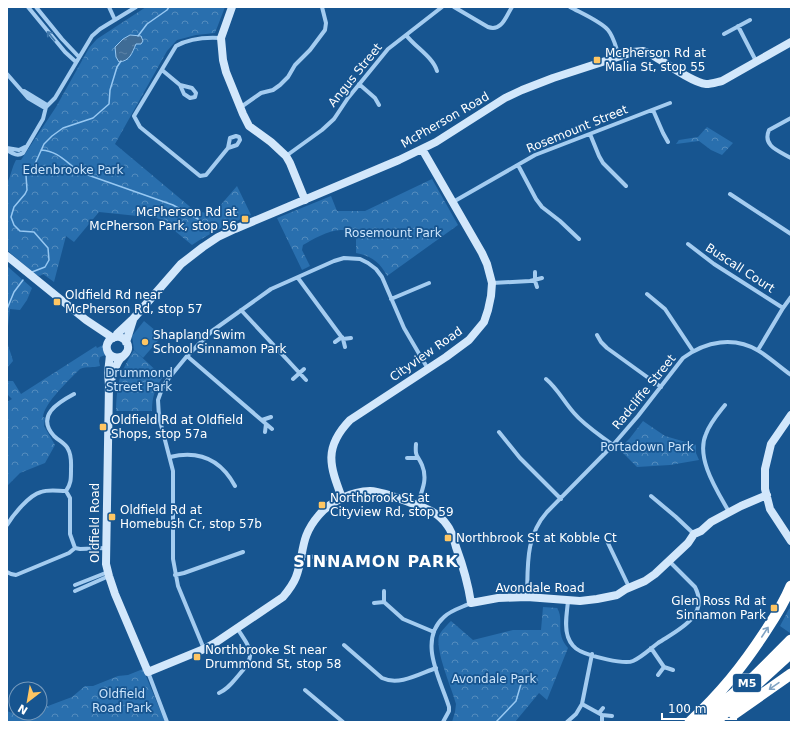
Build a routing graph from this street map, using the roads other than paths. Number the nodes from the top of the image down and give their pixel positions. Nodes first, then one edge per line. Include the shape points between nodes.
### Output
1 (28, 7) edge
2 (36, 7) edge
3 (109, 7) edge
4 (136, 7) edge
5 (232, 7) edge
6 (322, 7) edge
7 (442, 7) edge
8 (454, 7) edge
9 (512, 7) edge
10 (570, 7) edge
11 (115, 20) junction
12 (750, 20) dead end
13 (738, 26) junction
14 (724, 34) dead end
15 (406, 35) junction
16 (221, 38) junction
17 (791, 42) edge
18 (79, 57) junction
19 (619, 57) junction
20 (756, 61) junction
21 (76, 62) junction
22 (162, 70) junction
23 (438, 71) dead end
24 (7, 74) edge
25 (359, 84) junction
26 (180, 85) dead end
27 (670, 103) dead end
28 (380, 105) dead end
29 (46, 107) junction
30 (241, 107) junction
31 (653, 110) junction
32 (791, 118) edge
33 (590, 134) junction
34 (668, 142) dead end
35 (228, 148) dead end
36 (7, 149) edge
37 (422, 149) junction
38 (286, 156) junction
39 (791, 158) edge
40 (518, 165) junction
41 (626, 186) dead end
42 (730, 194) dead end
43 (306, 200) junction
44 (453, 202) junction
45 (791, 234) edge
46 (579, 239) dead end
47 (688, 244) dead end
48 (7, 256) edge
49 (535, 272) dead end
50 (298, 278) junction
51 (542, 278) dead end
52 (535, 281) junction
53 (429, 283) dead end
54 (492, 283) junction
55 (537, 287) dead end
56 (647, 294) dead end
57 (791, 297) edge
58 (391, 299) junction
59 (783, 308) junction
60 (241, 310) junction
61 (133, 319) junction
62 (597, 335) dead end
63 (342, 338) junction
64 (351, 338) dead end
65 (112, 339) junction
66 (126, 342) junction
67 (335, 342) dead end
68 (345, 347) dead end
69 (693, 350) junction
70 (758, 350) junction
71 (110, 355) junction
72 (123, 356) junction
73 (187, 356) junction
74 (304, 369) dead end
75 (428, 369) junction
76 (299, 373) junction
77 (791, 375) edge
78 (293, 379) dead end
79 (546, 379) dead end
80 (306, 380) dead end
81 (109, 385) junction
82 (661, 387) junction
83 (74, 394) dead end
84 (725, 405) dead end
85 (791, 415) edge
86 (271, 417) dead end
87 (262, 420) junction
88 (266, 424) junction
89 (272, 429) dead end
90 (265, 432) dead end
91 (500, 432) dead end
92 (416, 444) dead end
93 (613, 445) junction
94 (170, 456) junction
95 (407, 458) dead end
96 (417, 458) junction
97 (235, 486) dead end
98 (66, 491) junction
99 (651, 496) dead end
100 (768, 497) junction
101 (342, 498) junction
102 (561, 499) junction
103 (417, 505) junction
104 (729, 512) junction
105 (7, 525) edge
106 (791, 530) edge
107 (694, 534) junction
108 (607, 541) dead end
109 (791, 541) edge
110 (75, 548) junction
111 (106, 548) junction
112 (243, 552) dead end
113 (301, 555) junction
114 (328, 560) dead end
115 (669, 561) junction
116 (7, 572) edge
117 (108, 574) junction
118 (175, 575) junction
119 (75, 585) dead end
120 (791, 586) edge
121 (629, 587) junction
122 (74, 590) dead end
123 (384, 591) dead end
124 (527, 597) junction
125 (568, 601) junction
126 (384, 602) junction
127 (374, 603) dead end
128 (471, 603) junction
129 (237, 628) junction
130 (434, 632) junction
131 (791, 640) edge
132 (344, 645) dead end
133 (651, 648) junction
134 (204, 649) junction
135 (791, 653) edge
136 (592, 654) junction
137 (664, 666) junction
138 (436, 668) junction
139 (674, 670) dead end
140 (148, 672) junction
141 (791, 674) edge
142 (658, 675) dead end
143 (305, 690) dead end
144 (220, 692) dead end
145 (582, 704) junction
146 (603, 708) dead end
147 (601, 714) junction
148 (612, 716) dead end
149 (168, 722) edge
150 (342, 722) edge
151 (443, 722) edge
152 (567, 722) edge
153 (602, 722) edge
154 (690, 722) edge
155 (700, 722) edge
156 (715, 722) edge
157 (724, 722) edge

21 -> 1 street
2 - 18 street
3 - 11 street
4 - 11 street
5 - 16 street
6 - 30 street via 325,30 314,45 280,85 261,93
7 - 15 street, Angus Street
8 - 9 street via 494,29 500,26
10 - 19 street via 608,30
11 - 18 street via 96,32
12 - 13 street
13 - 14 street
13 - 20 street
15 - 23 street via 431,60
15 - 25 street, Angus Street via 388,49
16 - 22 street via 199,38 180,44 172,52
16 - 30 street via 226,72
17 - 20 street, McPherson Road
18 - 21 street
19 - 20 street, McPherson Road via 643,51 706,84 722,81
19 - 37 street, McPherson Road via 522,90
21 - 29 street via 55,98
22 - 26 street
22 - 35 street via 134,116 140,127 200,176 206,175
24 - 29 street via 29,99
25 - 28 street
25 - 38 street, Angus Street via 322,130
27 - 31 street, Rosemount Street
29 - 36 street via 43,119 20,155
30 - 38 street via 250,126
31 - 33 street, Rosemount Street
31 - 34 street
32 - 39 street via 769,130 767,138 771,147
33 - 40 street, Rosemount Street via 535,155
33 - 41 street via 599,156
37 - 43 street, McPherson Road
37 - 44 street, Cityview Road
38 - 43 street
40 - 44 street, Rosemount Street
40 - 46 street via 542,207
42 - 45 street
43 - 61 street, McPherson Road via 235,229 203,247 181,264
44 - 54 street, Cityview Road via 482,254
47 - 59 street, Buscall Court via 714,264
48 - 65 street
49 - 52 street
50 - 58 street via 334,261 344,258 360,259 376,269
50 - 60 street via 271,289
50 - 63 street
51 - 52 street
52 - 54 street
52 - 55 street
53 - 58 street
54 - 75 street, Cityview Road via 492,296 484,322 469,340
56 - 69 street via 665,309
57 - 59 street
58 - 75 street via 404,328
59 - 70 street
60 - 73 street via 212,331
60 - 76 street
61 - 65 street, McPherson Road
61 - 66 street
62 - 82 street via 608,348
63 - 64 street
63 - 67 street
63 - 68 street
65 - 66 street via 122,338
65 - 71 street via 107,349
66 - 72 street via 127,351
69 - 70 street, Radcliffe Street via 727,341
69 - 82 street, Radcliffe Street via 683,358
70 - 77 street, Radcliffe Street
71 - 72 street via 116,358
71 - 81 street, Oldfield Road
72 - 81 street, Oldfield Road
73 - 87 street
73 - 94 street via 163,386 158,400 158,417
74 - 76 street
75 - 101 street, Cityview Road via 350,420 341,429 335,440 331,465
76 - 78 street
76 - 80 street
79 - 93 street via 554,385 581,421
81 - 111 street, Oldfield Road
82 - 93 street, Radcliffe Street
83 - 98 street via 58,402 48,419 50,430 64,443 71,456 71,484
84 - 104 street via 705,435 703,456
85 - 100 street via 787,425 771,444 767,457 765,481
86 - 87 street
87 - 88 street
88 - 89 street
88 - 90 street
91 - 102 street via 520,458
92 - 96 street
93 - 102 street, Radcliffe Street
94 - 97 street via 199,455 211,460 222,468
94 - 118 street via 174,481
95 - 96 street
96 - 103 street via 425,479
98 - 105 street via 49,490 34,495
98 - 110 street via 70,498 70,534
99 - 107 street
100 - 104 street, Avondale Road
100 - 106 street via 783,523
100 - 109 street via 772,513
101 - 103 street via 370,491
101 - 113 street via 328,506 312,523 306,534
102 - 124 street, Radcliffe Street via 540,520 532,537 529,548
103 - 128 street via 436,514 449,527 468,584
104 - 107 street, Avondale Road
107 - 115 street, Avondale Road
108 - 121 street
110 - 111 street
110 - 116 street via 16,575
111 - 117 street, Oldfield Road
112 - 118 street
113 - 114 street
113 - 129 street via 296,578 283,597
115 - 121 street, Avondale Road via 645,581
115 - 133 street via 695,587 699,604 692,619
117 - 119 street
117 - 122 street
117 - 140 street, Oldfield Road
118 - 134 street
154 -> 120 highway via 738,672 782,605
121 - 125 street, Avondale Road via 607,598
123 - 126 street
124 - 125 street, Avondale Road
124 - 128 street, Avondale Road via 498,598
125 - 136 street via 568,639 579,651
126 - 127 street
126 - 130 street via 403,619
128 - 130 street, Avondale Road via 443,617
129 - 134 street
129 - 144 street via 249,647 250,662 225,690
130 - 138 street via 432,650
131 - 155 highway, M5 via 755,676
132 - 138 street via 388,681 398,681
133 - 136 street via 633,661 627,662
133 - 137 street
134 - 140 street
135 - 156 highway, M5
136 - 145 street
137 - 139 street
137 - 142 street
138 - 151 street via 449,707
140 - 149 street, Oldfield Road
141 -> 157 highway
143 - 150 street
145 - 147 street
145 - 152 street
146 - 147 street
147 - 148 street
147 - 153 street

